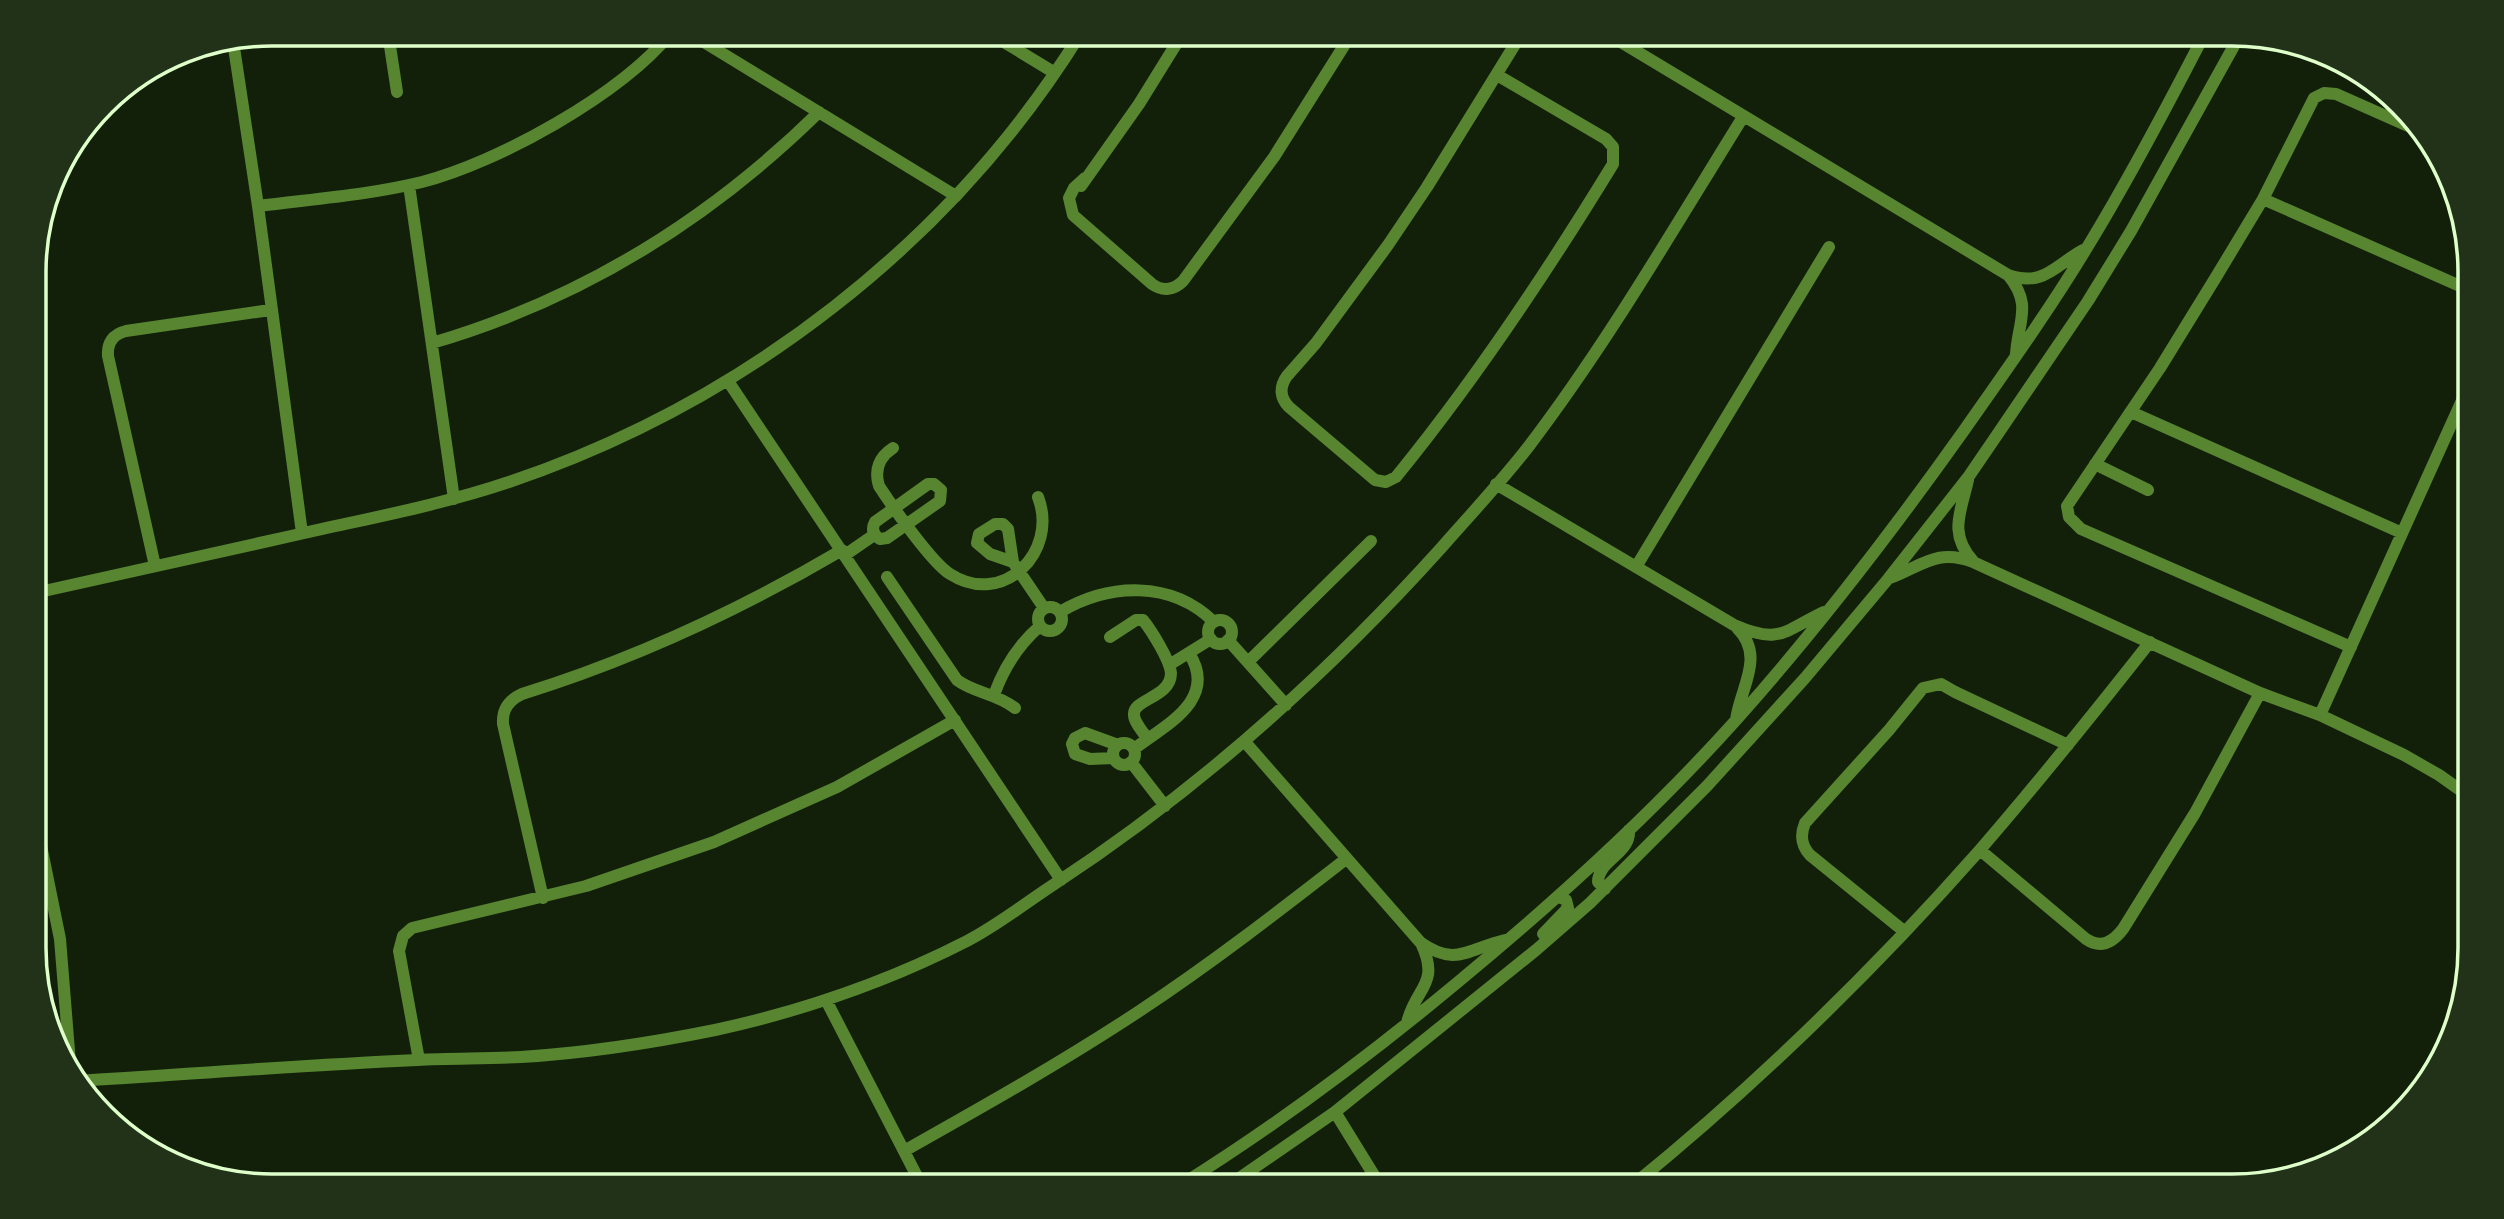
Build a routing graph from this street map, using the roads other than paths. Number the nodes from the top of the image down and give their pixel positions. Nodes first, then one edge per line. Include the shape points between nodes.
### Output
1 (390, 46) edge
2 (658, 46) edge
3 (710, 46) edge
4 (1010, 46) edge
5 (1073, 46) edge
6 (1175, 46) edge
7 (1344, 46) edge
8 (1514, 46) edge
9 (1627, 46) edge
10 (2198, 46) edge
11 (2234, 46) edge
12 (234, 49) edge
13 (1055, 73) junction
14 (1497, 75) junction
15 (397, 92) dead end
16 (819, 113) junction
17 (1743, 117) junction
18 (2405, 125) edge
19 (409, 185) junction
20 (956, 196) junction
21 (2263, 199) junction
22 (258, 206) junction
23 (1829, 247) dead end
24 (2087, 248) junction
25 (2008, 275) junction
26 (2458, 285) edge
27 (270, 310) junction
28 (432, 343) junction
29 (2016, 357) junction
30 (728, 381) junction
31 (2458, 409) edge
32 (2131, 412) junction
33 (893, 448) dead end
34 (2095, 464) junction
35 (1969, 476) junction
36 (1496, 484) junction
37 (2148, 490) dead end
38 (1038, 497) dead end
39 (454, 499) junction
40 (895, 507) junction
41 (908, 524) junction
42 (302, 533) junction
43 (2402, 533) junction
44 (874, 535) junction
45 (1371, 541) dead end
46 (843, 553) junction
47 (1973, 562) junction
48 (155, 566) junction
49 (1016, 567) junction
50 (1636, 567) junction
51 (887, 577) dead end
52 (1888, 579) junction
53 (46, 590) edge
54 (1044, 608) junction
55 (1828, 610) junction
56 (1060, 611) junction
57 (1214, 622) junction
58 (1734, 625) junction
59 (1040, 626) junction
60 (1110, 637) dead end
61 (1211, 639) junction
62 (1228, 640) junction
63 (2150, 642) junction
64 (2351, 647) junction
65 (1189, 653) junction
66 (1248, 663) junction
67 (1169, 665) junction
68 (2260, 693) junction
69 (995, 695) junction
70 (1286, 705) junction
71 (1014, 708) dead end
72 (2320, 715) junction
73 (956, 720) junction
74 (1736, 720) junction
75 (1147, 738) junction
76 (1245, 743) junction
77 (1118, 745) junction
78 (2068, 745) junction
79 (1132, 755) junction
80 (1115, 758) junction
81 (2458, 788) edge
82 (1165, 806) junction
83 (1629, 829) junction
84 (1980, 849) junction
85 (1346, 859) junction
86 (46, 870) edge
87 (1061, 880) junction
88 (1605, 888) junction
89 (1558, 897) junction
90 (543, 898) junction
91 (1905, 932) junction
92 (1510, 939) junction
93 (1420, 942) junction
94 (1536, 950) junction
95 (826, 1000) junction
96 (1407, 1024) junction
97 (69, 1046) edge
98 (419, 1060) junction
99 (89, 1080) edge
100 (1335, 1112) junction
101 (904, 1151) junction
102 (1373, 1173) edge
103 (1646, 1173) edge
104 (916, 1174) edge
105 (1196, 1174) edge
106 (1245, 1174) edge

1 - 15 street
2 - 19 street via 622,79 556,122 489,157
3 - 16 street
4 - 13 street
5 - 13 street
6 - 7 street via 1085,178 1076,203 1087,227 1142,274 1168,283 1191,270 1274,158
8 - 14 street
9 - 17 street
10 - 24 street
11 - 35 street via 2088,301
12 - 22 street
13 - 20 street
14 - 14 street via 1395,236 1283,381 1285,403 1375,481 1396,477 1496,345 1603,179 1608,155 1596,134
16 - 20 street
16 - 28 street via 732,190 625,261 531,308
17 - 25 street
17 - 36 street via 1598,348
18 - 21 street via 2330,93 2319,95 2310,102
19 - 22 street
19 - 28 street
20 - 30 street via 822,317
21 - 26 street
21 - 32 street
22 - 27 street
23 - 50 street
24 - 25 street via 2047,275 2029,279
24 - 29 street
25 - 29 street via 2021,296 2024,312
27 - 42 street
27 - 48 street via 120,332 111,340 107,351
28 - 39 street
29 - 55 street via 1924,487
30 - 39 street via 601,446
30 - 46 street
31 - 43 street
32 - 34 street
32 - 43 street
33 - 40 street via 881,459 877,475
34 - 37 street
34 - 64 street via 2074,501 2076,514 2095,534
35 - 47 street via 1957,529
35 - 52 street
36 - 50 street
36 - 70 street via 1405,589
38 - 49 street via 1043,514 1041,542 1032,558
39 - 42 street
40 - 41 street
40 - 41 street via 928,484 941,490 940,501
40 - 44 street via 875,522
41 - 44 street via 887,538
41 - 49 street via 936,562 958,579 985,584 1003,580
42 - 48 street
43 - 64 street
44 - 46 street
45 - 66 street
46 - 73 street
46 - 90 street via 685,633 511,700 503,724
47 - 52 street via 1939,557
47 - 63 street
48 - 53 street
49 - 54 street
50 - 58 street
51 - 69 street via 952,675 967,687
52 - 88 street via 1756,732
54 - 56 street
54 - 59 street via 1038,616
55 - 58 street via 1779,635 1759,635
55 - 74 street
56 - 57 street via 1106,592 1144,590 1179,597
56 - 59 street via 1062,622 1057,629
57 - 61 street via 1209,628
57 - 62 street via 1221,620 1230,626
58 - 74 street via 1746,639 1752,657
59 - 69 street via 1008,662
60 - 67 street via 1143,620
61 - 62 street via 1217,643
61 - 65 street
62 - 66 street
63 - 68 street
63 - 78 street
64 - 72 street
65 - 67 street
65 - 75 street via 1198,679 1192,700
66 - 70 street
67 - 75 street via 1165,688 1134,712
68 - 72 street
68 - 84 street via 2195,813 2111,941 2098,944 2086,939
69 - 71 street
70 - 76 street
72 - 81 street via 2404,755
73 - 87 street
73 - 90 street via 877,766 756,825 672,858
74 - 83 street
75 - 79 street
76 - 82 street
76 - 85 street
77 - 79 street via 1128,744
77 - 80 street
77 - 80 street via 1085,733 1072,744 1073,752 1082,758
78 - 84 street
78 - 91 street via 1947,685 1923,688 1802,829 1802,843 1810,855
79 - 80 street via 1124,764
79 - 82 street
82 - 87 street
83 - 88 street via 1626,846 1598,875 1599,885
83 - 89 street
84 - 91 street
85 - 93 street
85 - 101 street via 1142,1009
86 - 97 street via 60,939
87 - 95 street via 965,942
88 - 94 street
89 - 92 street
89 - 94 street via 1566,900 1568,908 1540,937
90 - 98 street via 417,926 404,936 399,951
91 - 103 street via 1797,1040
92 - 93 street via 1453,956
92 - 96 street
93 - 96 street via 1428,964 1427,980
94 - 100 street
95 - 98 street via 713,1030 623,1046 520,1057
95 - 101 street
96 - 105 street
98 - 99 street
100 - 102 street
100 - 106 street
101 - 104 street

